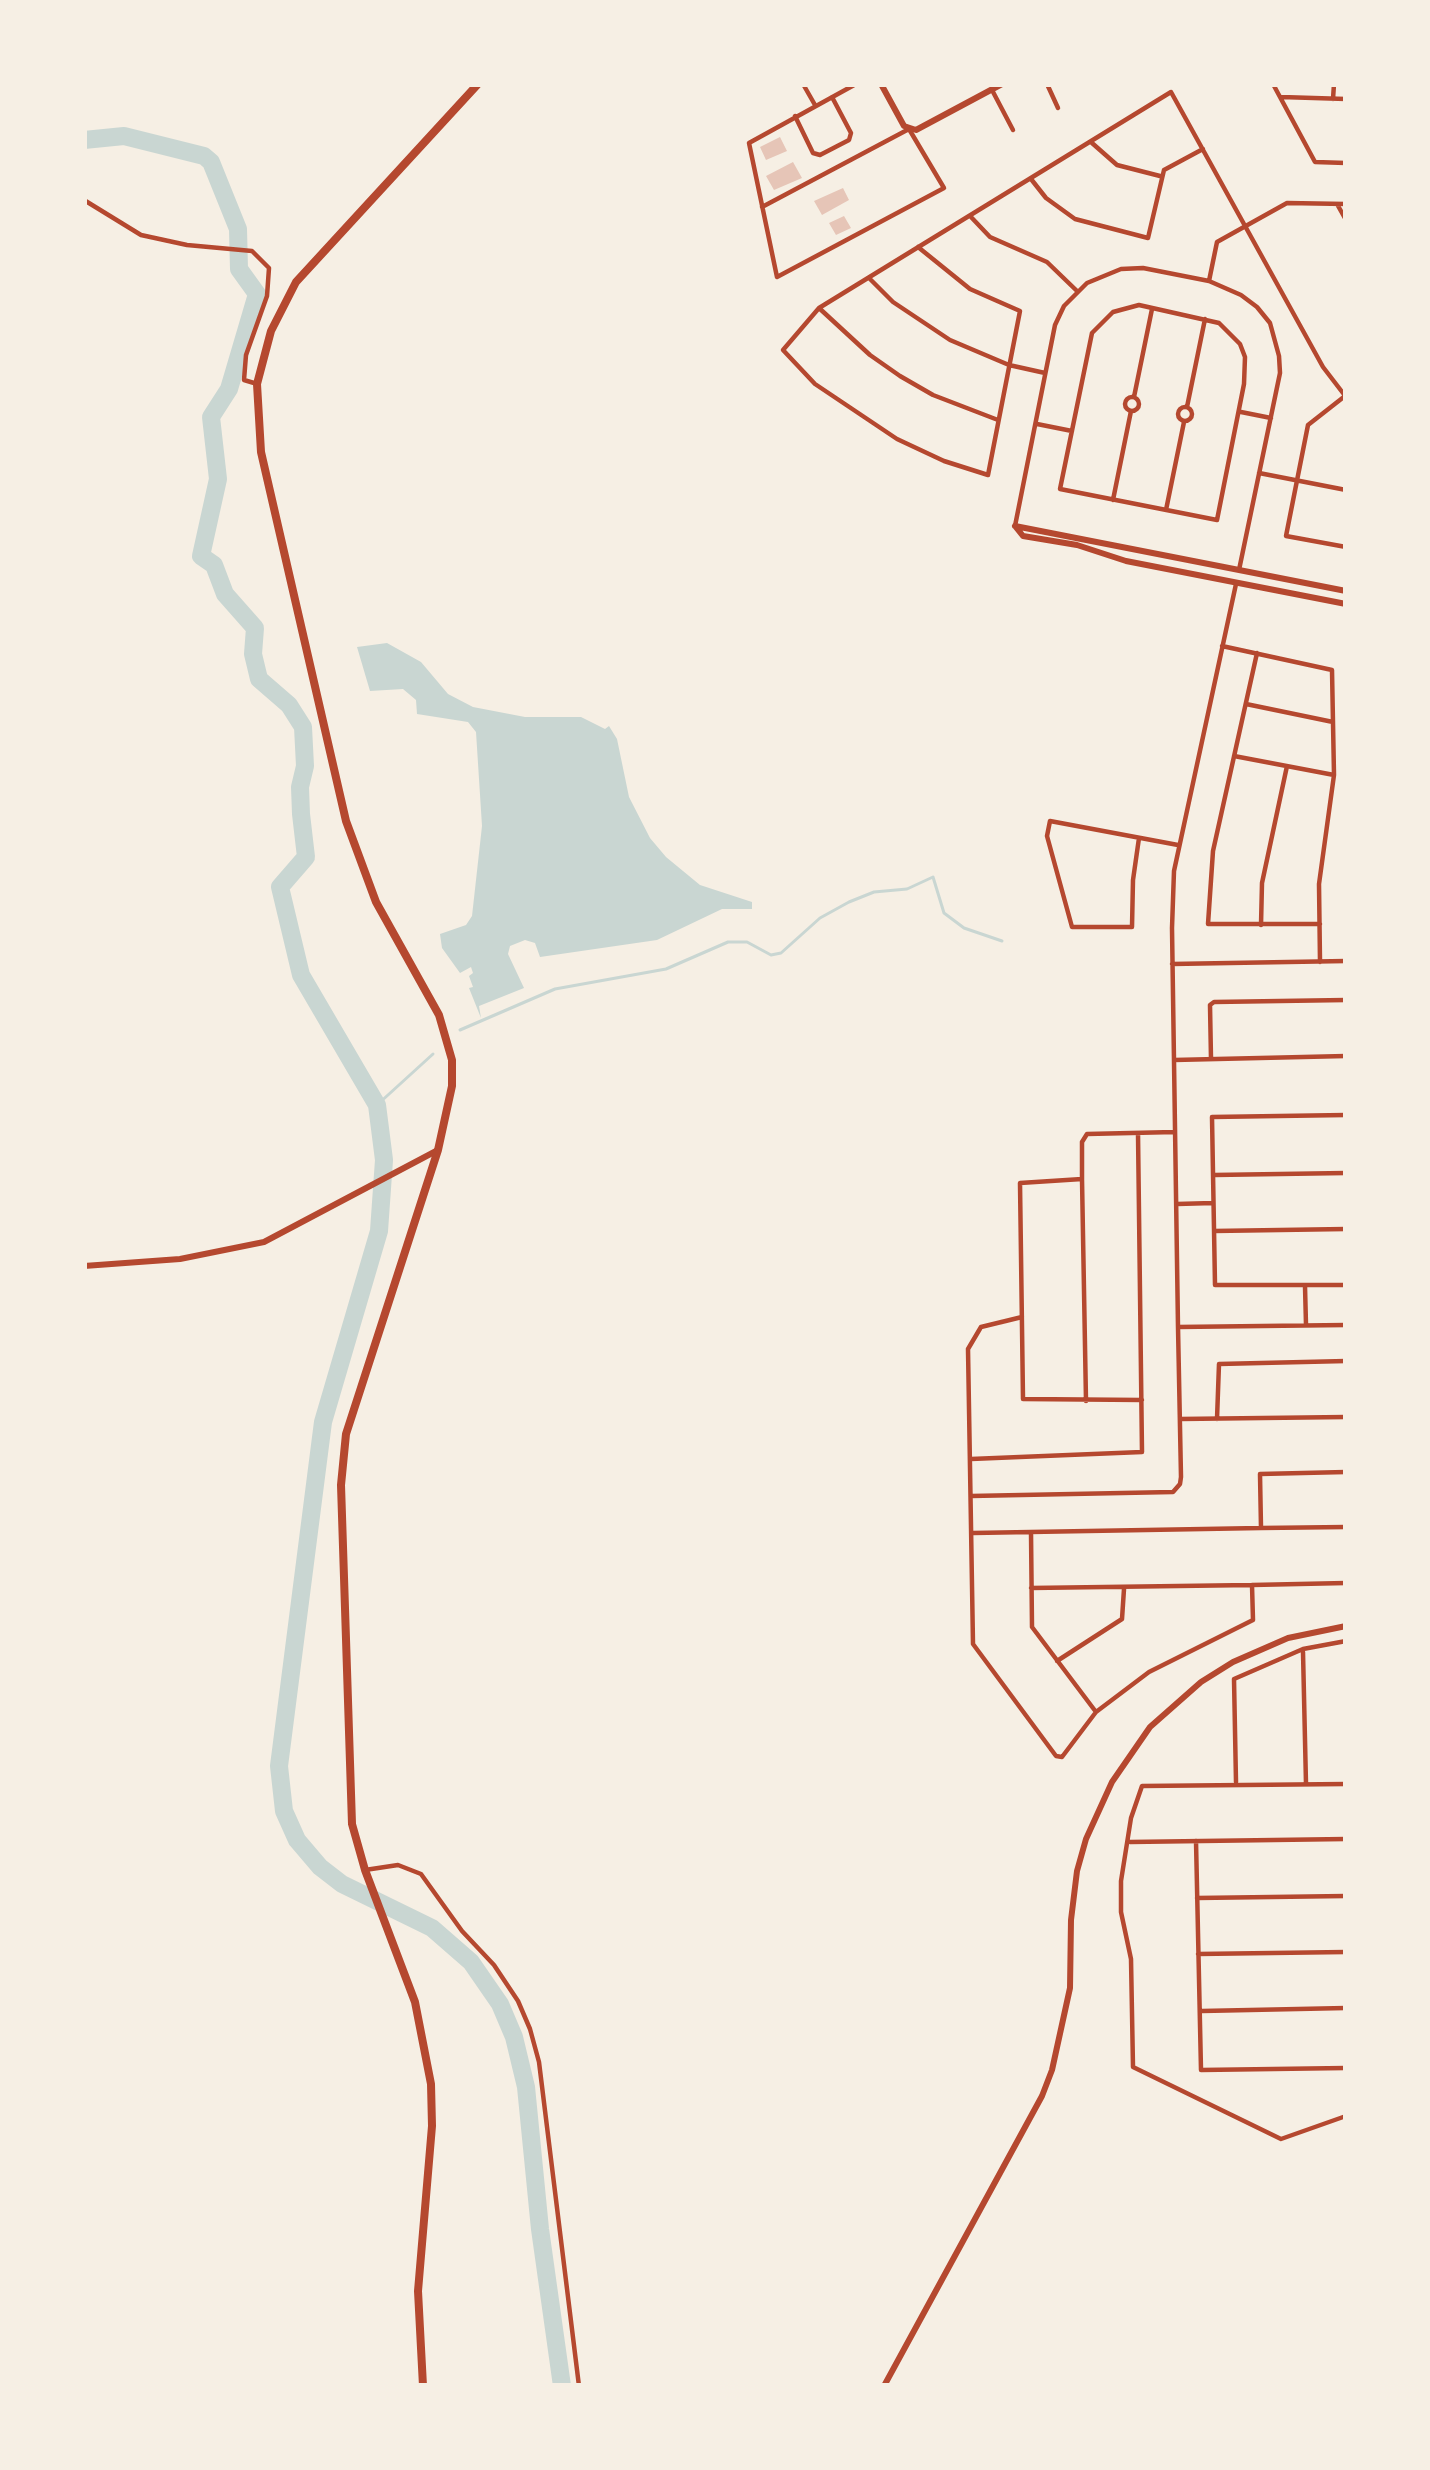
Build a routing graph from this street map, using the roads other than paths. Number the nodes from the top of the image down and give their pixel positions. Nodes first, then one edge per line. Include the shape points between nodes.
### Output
1 (478, 84) edge
2 (803, 84) edge
3 (856, 84) edge
4 (881, 84) edge
5 (1002, 84) edge
6 (1047, 84) edge
7 (1273, 84) edge
8 (1334, 84) edge
9 (992, 90) junction
10 (832, 97) junction
11 (1280, 97) junction
12 (1333, 99) junction
13 (1346, 99) edge
14 (815, 105) junction
15 (1058, 108) dead end
16 (795, 116) junction
17 (909, 130) junction
18 (1013, 130) dead end
19 (1090, 142) junction
20 (1203, 148) junction
21 (1346, 163) edge
22 (1160, 176) junction
23 (1031, 179) junction
24 (84, 200) edge
25 (1337, 204) junction
26 (1346, 204) edge
27 (762, 207) junction
28 (970, 215) junction
29 (1346, 220) edge
30 (1246, 226) junction
31 (918, 247) junction
32 (868, 278) junction
33 (1209, 281) junction
34 (1077, 291) junction
35 (1152, 307) junction
36 (819, 308) junction
37 (1205, 318) junction
38 (1009, 365) junction
39 (1045, 373) junction
40 (257, 384) junction
41 (1346, 397) edge
42 (1239, 412) junction
43 (1271, 418) junction
44 (998, 421) junction
45 (1035, 424) junction
46 (1072, 431) junction
47 (1259, 473) junction
48 (1297, 480) junction
49 (1346, 490) edge
50 (1113, 500) junction
51 (1166, 510) junction
52 (1015, 526) junction
53 (1346, 547) edge
54 (1239, 570) junction
55 (1236, 584) junction
56 (1346, 591) edge
57 (1346, 604) edge
58 (1222, 646) junction
59 (1257, 653) junction
60 (1246, 704) junction
61 (1333, 722) junction
62 (1234, 756) junction
63 (1287, 766) junction
64 (1334, 775) junction
65 (1139, 838) junction
66 (1178, 845) junction
67 (1320, 924) junction
68 (1261, 925) junction
69 (1346, 961) edge
70 (1320, 962) junction
71 (1172, 964) junction
72 (1346, 1000) edge
73 (1346, 1056) edge
74 (1211, 1058) junction
75 (1174, 1060) junction
76 (1346, 1115) edge
77 (1175, 1132) junction
78 (1138, 1133) junction
79 (438, 1150) junction
80 (1346, 1173) edge
81 (1213, 1175) junction
82 (1082, 1179) junction
83 (1213, 1203) junction
84 (1176, 1204) junction
85 (1346, 1229) edge
86 (1214, 1231) junction
87 (84, 1266) edge
88 (1346, 1285) edge
89 (1305, 1286) junction
90 (1022, 1317) junction
91 (1346, 1324) edge
92 (1306, 1325) junction
93 (1178, 1327) junction
94 (1346, 1361) edge
95 (1142, 1400) junction
96 (1086, 1401) junction
97 (1346, 1417) edge
98 (1180, 1419) junction
99 (1216, 1419) junction
100 (970, 1459) junction
101 (1346, 1472) edge
102 (971, 1496) junction
103 (1346, 1527) edge
104 (1262, 1528) junction
105 (1030, 1532) junction
106 (971, 1533) junction
107 (1346, 1583) edge
108 (1252, 1585) junction
109 (1124, 1586) junction
110 (1031, 1588) junction
111 (1346, 1626) edge
112 (1346, 1641) edge
113 (1303, 1649) junction
114 (1057, 1661) junction
115 (1096, 1712) junction
116 (1306, 1784) junction
117 (1346, 1784) edge
118 (1236, 1785) junction
119 (1346, 1839) edge
120 (1196, 1841) junction
121 (1128, 1842) junction
122 (365, 1870) junction
123 (1346, 1896) edge
124 (1197, 1898) junction
125 (1346, 1952) edge
126 (1198, 1954) junction
127 (1346, 2008) edge
128 (1199, 2011) junction
129 (1346, 2068) edge
130 (1346, 2116) edge
131 (423, 2386) edge
132 (579, 2386) edge
133 (884, 2386) edge

1 - 40 main road via 296,282
2 - 14 street
3 - 10 street
4 - 17 street
5 - 9 street
6 - 15 street
7 - 11 street
8 - 12 street
9 - 17 street
9 - 18 street
10 - 14 street
10 - 16 street via 851,133 835,148 812,153
11 - 12 street
11 - 21 street via 1315,162
12 - 13 street
14 - 16 street
16 - 27 street via 749,142
17 - 27 street
17 - 27 street via 944,188 777,278
19 - 20 street via 1172,92
19 - 22 street via 1118,165
19 - 23 street
20 - 22 street
20 - 30 street
22 - 23 street via 1148,238 1075,219
23 - 28 street
24 - 40 street via 142,235 252,251 268,268 246,355 244,380
25 - 26 street
25 - 29 street
25 - 30 street via 1287,203
28 - 31 street
28 - 34 street via 990,237 1047,262
30 - 33 street via 1217,242
30 - 41 street
31 - 32 street
31 - 38 street via 960,282 1020,310
32 - 36 street
32 - 38 street via 935,331
33 - 34 street via 1121,269
33 - 43 street via 1241,295 1270,323 1280,373
34 - 39 street via 1055,325
35 - 37 street
35 - 46 street via 1126,306 1092,333
35 - 50 street via 1134,397 1140,404 1131,411
36 - 44 street via 900,376
36 - 44 street via 783,350 854,412 897,439 988,475
37 - 42 street via 1230,332 1245,357
37 - 51 street via 1186,407 1178,413 1184,422
38 - 39 street
38 - 44 street
39 - 45 street
40 - 79 main road via 261,452 346,821 376,902 449,1047 452,1086
41 - 48 street via 1308,425
42 - 43 street
42 - 51 street via 1217,520
43 - 47 street
45 - 46 street
45 - 52 street
46 - 50 street via 1060,489
47 - 48 street
47 - 54 street
48 - 49 street
48 - 53 street via 1286,536
50 - 51 street
52 - 54 street
52 - 55 street via 1023,536
54 - 56 street
55 - 57 street
55 - 58 street
58 - 59 street
58 - 66 street
59 - 60 street
59 - 61 street via 1330,667
60 - 61 street
60 - 62 street
61 - 64 street
62 - 63 street
62 - 68 street via 1208,924
63 - 64 street
63 - 68 street
64 - 67 street
65 - 65 street via 1132,927 1072,927 1050,821
65 - 66 street
66 - 71 street
67 - 68 street
67 - 70 street
69 - 70 street
70 - 71 street
71 - 75 street
72 - 74 street via 1214,1002
73 - 74 street
74 - 75 street
75 - 77 street
76 - 81 street via 1211,1117
77 - 78 street
77 - 84 street
78 - 82 street via 1087,1134
78 - 95 street
79 - 87 street via 291,1231 234,1251
79 - 122 main road via 342,1457 349,1794
80 - 81 street
81 - 83 street
82 - 90 street via 1020,1183
82 - 96 street
83 - 84 street
83 - 86 street
84 - 93 street
85 - 86 street
86 - 89 street via 1217,1287
88 - 89 street
89 - 92 street
90 - 96 street via 1023,1399
90 - 100 street via 981,1327 970,1342
91 - 92 street
92 - 93 street
93 - 98 street
94 - 99 street via 1219,1364
95 - 96 street
95 - 100 street via 1140,1455
97 - 99 street
98 - 99 street
98 - 102 street via 1180,1484 1173,1492
100 - 102 street
101 - 104 street via 1260,1474
102 - 106 street
103 - 104 street
104 - 105 street
105 - 106 street
105 - 110 street
106 - 115 street via 975,1649 1056,1756
107 - 108 street
108 - 109 street
108 - 115 street via 1252,1620 1160,1664
109 - 110 street
109 - 114 street via 1123,1619
110 - 114 street via 1032,1628
111 - 133 street via 1288,1638 1201,1682 1150,1727 1112,1782 1077,1871 1068,2009 1047,2083
112 - 113 street
113 - 116 street
113 - 118 street via 1234,1678
114 - 115 street
116 - 117 street
116 - 118 street
118 - 121 street via 1142,1786
119 - 120 street
120 - 121 street
120 - 124 street
121 - 130 street via 1121,1912 1131,1958 1133,2067 1281,2139
122 - 131 main road via 417,2008 431,2084 418,2291
122 - 132 street via 398,1865 421,1874 494,1965 530,2029
123 - 124 street
124 - 126 street
125 - 126 street
126 - 128 street
127 - 128 street
128 - 129 street via 1201,2071

